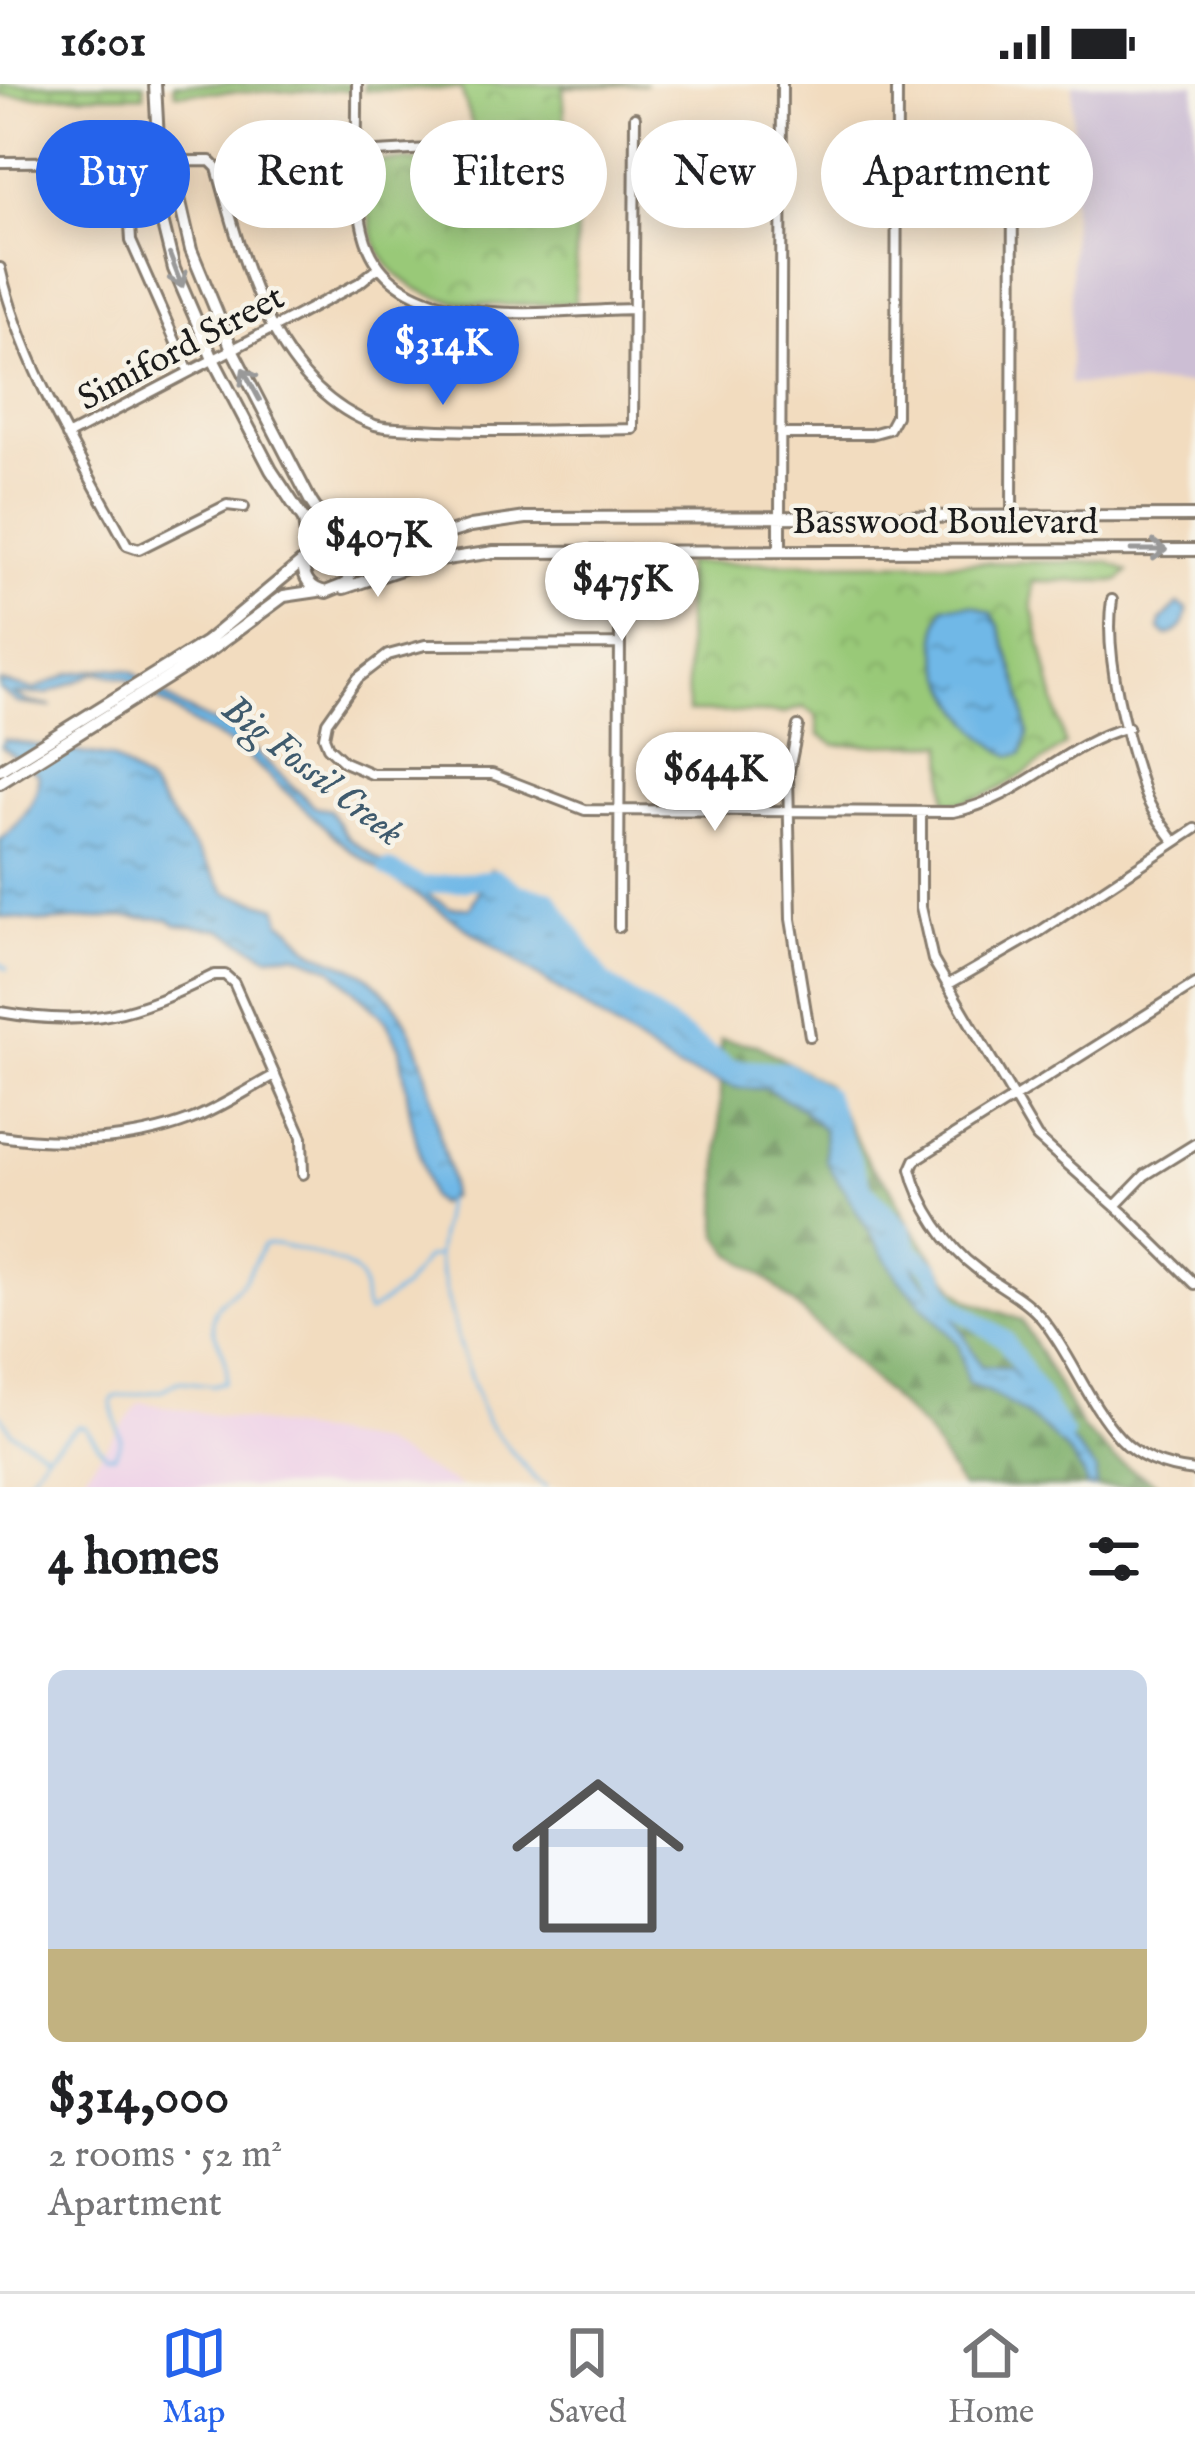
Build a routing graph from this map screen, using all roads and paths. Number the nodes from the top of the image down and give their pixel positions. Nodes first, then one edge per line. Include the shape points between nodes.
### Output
1 (155, 84) edge
2 (357, 84) edge
3 (782, 84) edge
4 (897, 84) edge
5 (635, 117) dead end
6 (157, 120) edge
7 (358, 120) edge
8 (897, 120) edge
9 (190, 159) edge
10 (36, 161) edge
11 (0, 162) edge
12 (130, 228) edge
13 (161, 228) edge
14 (186, 228) edge
15 (364, 228) edge
16 (897, 228) edge
17 (1012, 228) edge
18 (0, 268) edge
19 (379, 268) junction
20 (634, 308) junction
21 (274, 328) junction
22 (232, 350) junction
23 (213, 359) junction
24 (188, 372) junction
25 (780, 434) junction
26 (67, 436) junction
27 (244, 507) dead end
28 (780, 516) junction
29 (1012, 516) junction
30 (1195, 516) edge
31 (343, 548) junction
32 (780, 550) junction
33 (1195, 550) edge
34 (624, 552) junction
35 (306, 557) junction
36 (340, 589) junction
37 (319, 591) junction
38 (617, 596) junction
39 (632, 597) junction
40 (1112, 600) dead end
41 (620, 622) junction
42 (620, 644) junction
43 (176, 667) junction
44 (798, 726) dead end
45 (1128, 727) junction
46 (0, 770) edge
47 (0, 783) edge
48 (620, 811) junction
49 (921, 812) junction
50 (790, 813) junction
51 (1195, 829) edge
52 (1175, 842) junction
53 (619, 927) dead end
54 (949, 984) junction
55 (1195, 984) edge
56 (0, 1012) edge
57 (810, 1036) dead end
58 (274, 1076) junction
59 (1015, 1099) junction
60 (0, 1136) edge
61 (1195, 1144) edge
62 (303, 1174) dead end
63 (1115, 1206) junction
64 (1195, 1284) edge
65 (1195, 1471) edge

1 - 6 main road
2 - 7 street
3 - 25 street
4 - 8 street
5 - 20 street
9 - 21 street via 214,164 233,235
10 - 11 street
12 - 24 street
13 -> 23 main road
14 - 22 main road
15 - 19 street
16 - 25 street via 896,416 889,429
17 - 29 street
18 - 26 street via 10,314
19 - 20 street via 404,291 469,311
19 - 21 street, Simiford Street
20 - 21 street via 633,429 378,426 320,395
21 - 22 street, Simiford Street
22 - 23 street, Simiford Street
31 -> 22 main road
23 - 24 street, Simiford Street
23 - 35 main road via 304,520
24 - 26 street, Simiford Street
25 - 28 street
26 - 27 street via 132,548 227,505
28 - 29 main road, Basswood Boulevard
28 - 31 main road, Basswood Boulevard via 508,519 380,556
28 - 32 main road
29 - 30 main road, Basswood Boulevard
31 - 35 main road via 320,544
31 - 36 main road via 352,570
32 -> 33 main road, Basswood Boulevard
32 - 34 main road, Basswood Boulevard
34 - 36 main road, Basswood Boulevard via 457,556
34 - 38 street
34 - 39 street via 633,563
35 - 37 main road via 304,576
35 - 43 main road
36 - 37 main road
37 - 43 main road via 284,596
38 - 39 street
38 - 41 street
39 - 41 street
40 - 45 street via 1108,628
41 - 42 street
42 - 48 street
42 - 48 street via 425,645 388,655 358,678 324,736 344,762 372,774 492,774 585,810
43 - 46 main road
43 - 47 main road
44 - 50 street
45 - 49 street via 1096,736 995,801
45 - 52 street via 1146,795
48 - 50 street
48 - 53 street
49 - 50 street
49 - 54 street via 921,908 933,960
50 - 57 street via 791,919
51 - 52 street
52 - 54 street
54 - 59 street
55 - 59 street
56 - 58 street via 97,1019 225,974
58 - 60 street via 189,1120 130,1134 79,1141
58 - 62 street via 302,1137
59 - 63 street via 1037,1137
59 - 65 street via 915,1160 915,1185 952,1245 1033,1307 1121,1439 1154,1462
61 - 63 street via 1144,1175
63 - 64 street

